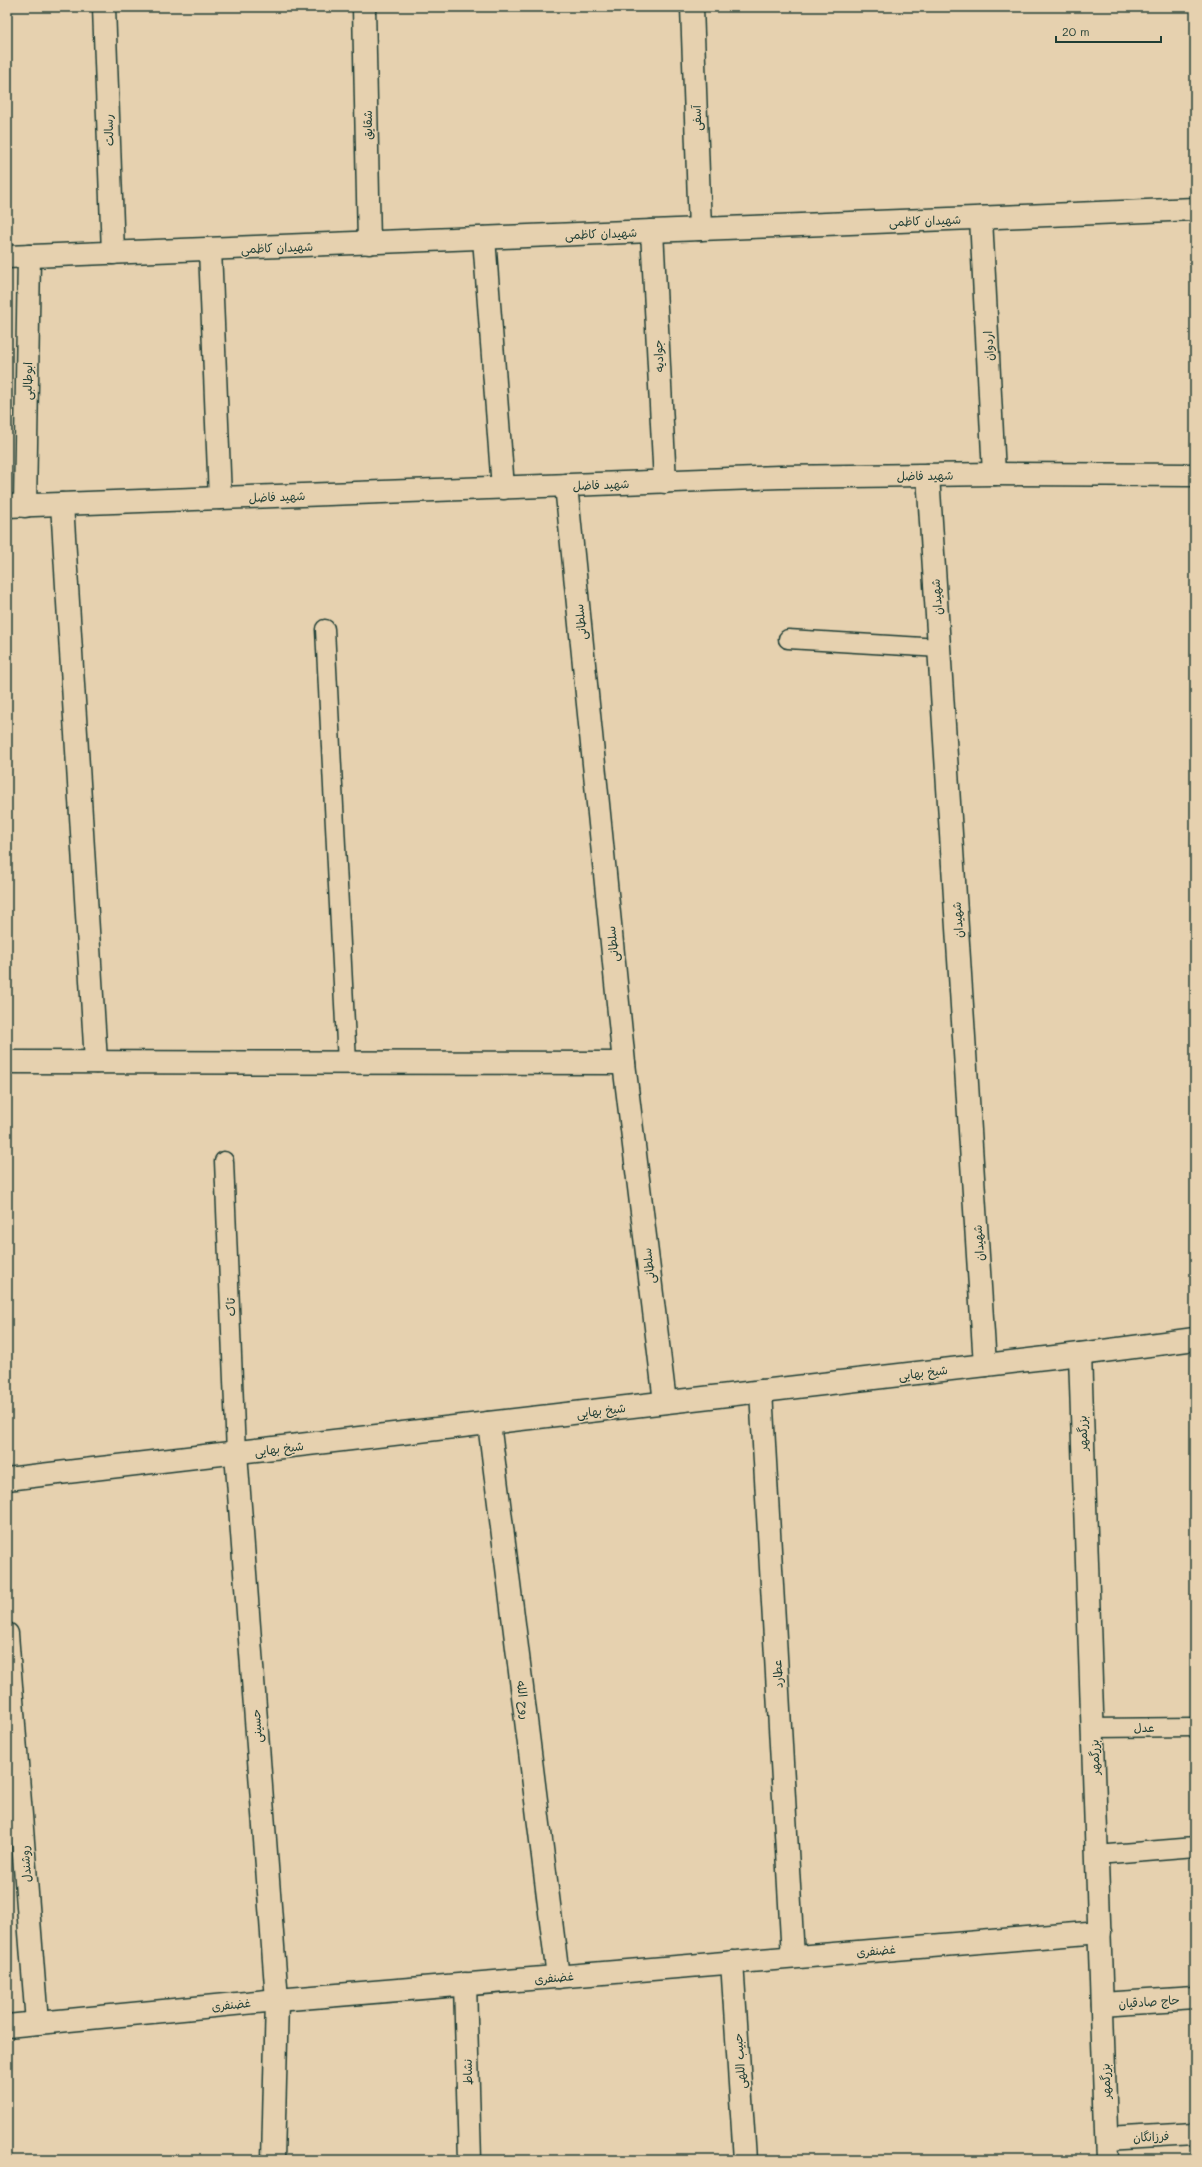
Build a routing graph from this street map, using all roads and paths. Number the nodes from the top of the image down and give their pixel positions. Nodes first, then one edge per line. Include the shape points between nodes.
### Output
1 (104, 7) edge
2 (364, 7) edge
3 (692, 7) edge
4 (1195, 209) edge
5 (981, 218) junction
6 (700, 229) junction
7 (652, 231) junction
8 (484, 238) junction
9 (369, 243) junction
10 (210, 249) junction
11 (113, 253) junction
12 (29, 256) junction
13 (7, 257) edge
14 (994, 474) junction
15 (928, 475) junction
16 (1195, 475) edge
17 (665, 482) junction
18 (566, 485) junction
19 (503, 488) junction
20 (220, 498) junction
21 (62, 504) junction
22 (16, 506) edge
23 (325, 628) dead end
24 (788, 639) dead end
25 (940, 648) junction
26 (7, 1062) edge
27 (96, 1062) junction
28 (347, 1063) junction
29 (624, 1063) junction
30 (224, 1161) dead end
31 (1195, 1339) edge
32 (1080, 1354) junction
33 (985, 1365) junction
34 (761, 1391) junction
35 (665, 1402) junction
36 (489, 1423) junction
37 (236, 1453) junction
38 (7, 1479) edge
39 (7, 1634) edge
40 (1195, 1727) edge
41 (1093, 1728) junction
42 (1195, 1847) edge
43 (1097, 1856) junction
44 (1100, 1932) junction
45 (793, 1957) junction
46 (732, 1962) junction
47 (558, 1977) junction
48 (465, 1984) junction
49 (1195, 1998) edge
50 (277, 2000) junction
51 (1102, 2004) junction
52 (38, 2023) junction
53 (7, 2026) edge
54 (1195, 2134) edge
55 (1107, 2139) junction
56 (273, 2160) edge
57 (470, 2160) edge
58 (745, 2160) edge
59 (1108, 2160) edge

1 - 11 street, رسالت
2 - 9 street, شقایق
3 - 6 street, آسفی
4 - 5 street, شهیدان کاظمی
5 - 6 street, شهیدان کاظمی
5 - 14 street, اردوان
6 - 7 street, شهیدان کاظمی
7 - 8 street, شهیدان کاظمی
7 - 17 street, جوادیه
8 - 9 street, شهیدان کاظمی
8 - 19 street
9 - 10 street, شهیدان کاظمی
10 - 11 street, شهیدان کاظمی
10 - 20 street
11 - 12 street, شهیدان کاظمی
12 - 13 street, شهیدان کاظمی
12 - 22 street, ابوطالبی
14 - 15 street, شهید فاضل
14 - 16 street, شهید فاضل
15 - 17 street, شهید فاضل
15 - 25 street, شهیدان
17 - 18 street, شهید فاضل
18 - 19 street, شهید فاضل
18 - 29 street, سلطانی
19 - 20 street, شهید فاضل
20 - 21 street, شهید فاضل
21 - 22 street, شهید فاضل
21 - 27 street
23 - 28 lane
24 - 25 lane
25 - 33 street, شهیدان
26 - 27 street
27 - 28 street
28 - 29 street
29 - 35 street, سلطانی
30 - 37 lane, تاک
31 - 32 street, شیخ بهایی
32 - 33 street, شیخ بهایی
32 - 41 street, بزرگمهر
33 - 34 street, شیخ بهایی
34 - 35 street, شیخ بهایی
34 - 45 street, عطارد
35 - 36 street, شیخ بهایی
36 - 37 street, شیخ بهایی
36 - 47 street, روح الله
37 - 38 street, شیخ بهایی
37 - 50 street, حسینی
39 - 52 street, روشندل
40 - 41 lane, عدل
41 - 43 street, بزرگمهر
42 - 43 lane
43 - 44 street, بزرگمهر
44 - 45 street, غضنفری
44 - 51 street, بزرگمهر
45 - 46 street, غضنفری
46 - 47 street, غضنفری
46 - 58 street, حبیب اللهی
47 - 48 street, غضنفری
48 - 50 street, غضنفری
48 - 57 street, نشاط
49 - 51 street, حاج صادقیان
50 - 52 street, غضنفری
50 - 56 street, حسینی
51 - 55 street, بزرگمهر
52 - 53 street, غضنفری
54 - 55 street, فرزانگان
55 - 59 street, بزرگمهر

